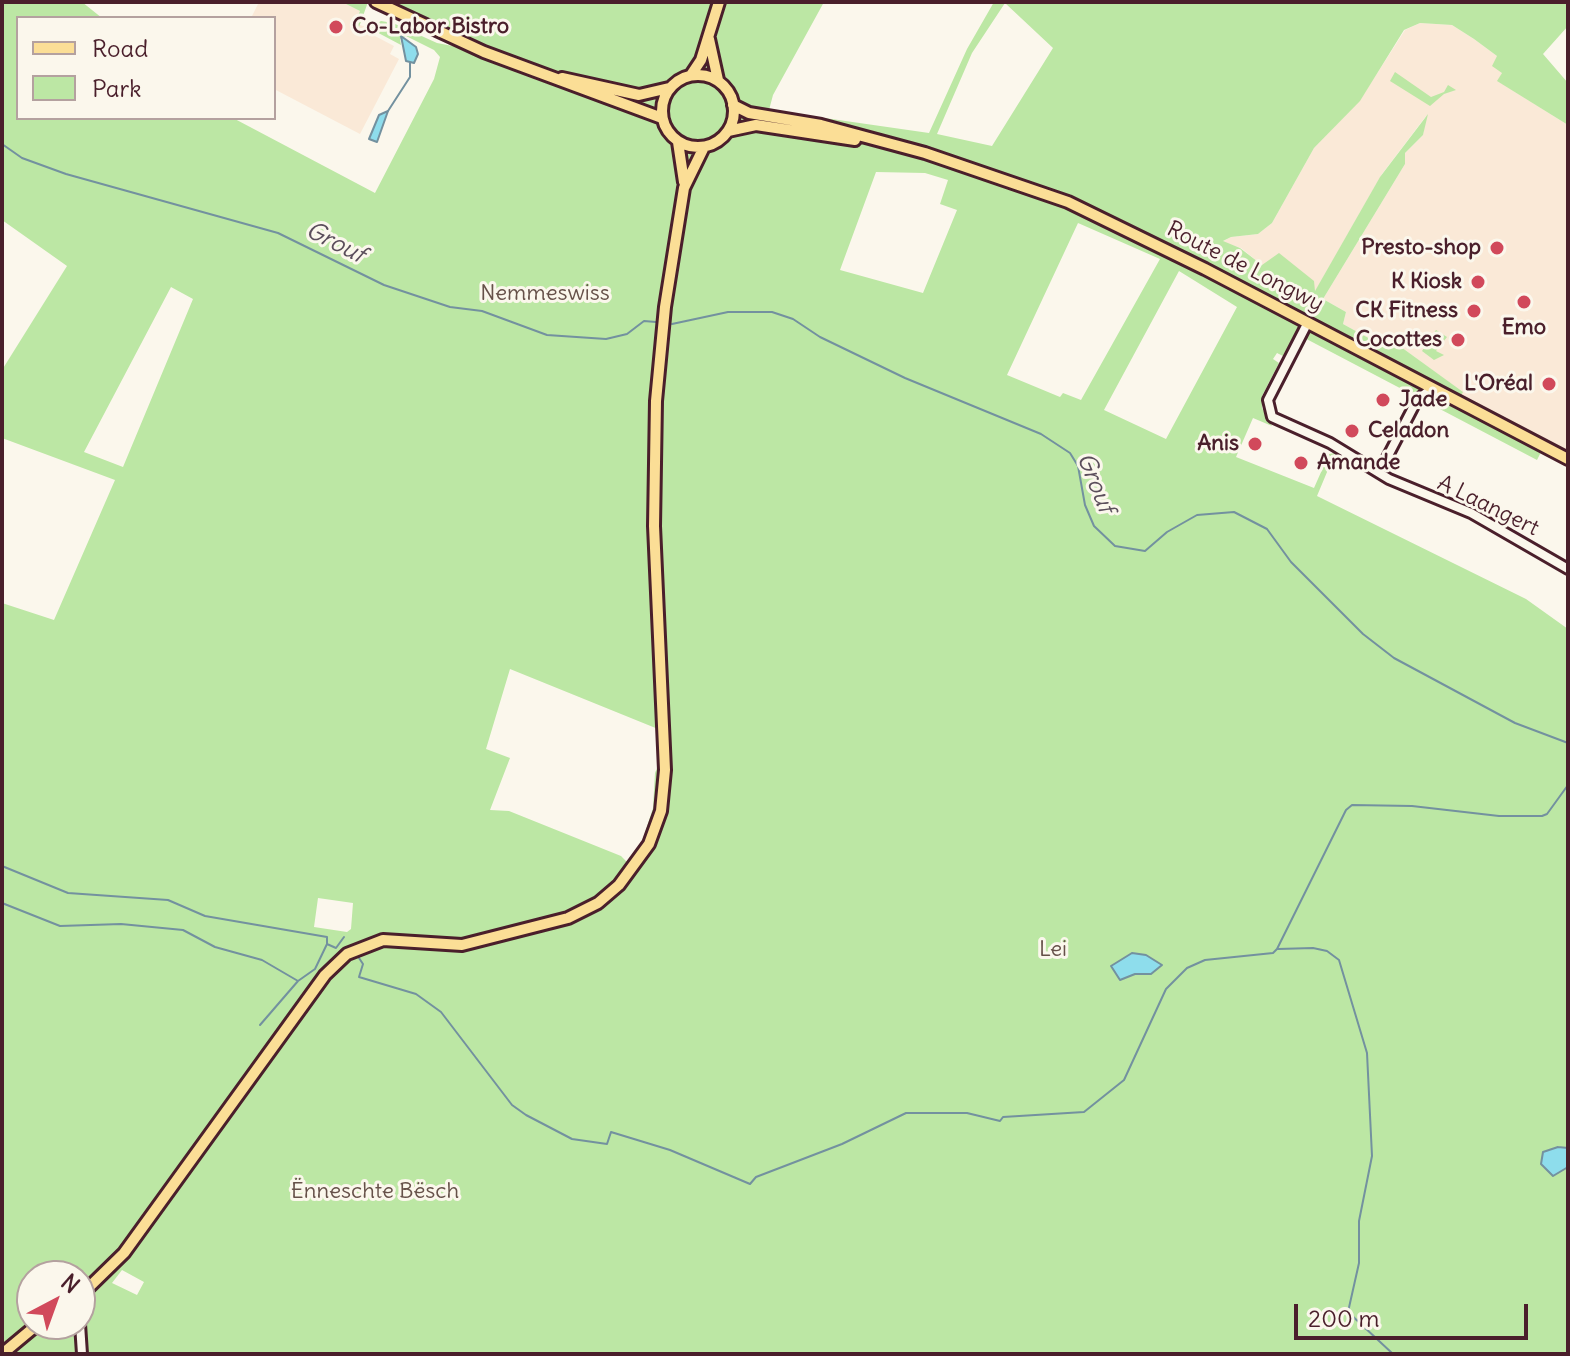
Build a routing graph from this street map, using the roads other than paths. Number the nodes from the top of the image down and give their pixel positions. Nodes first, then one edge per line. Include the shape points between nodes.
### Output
1 (376, 2) edge
2 (719, 2) edge
3 (709, 37) junction
4 (691, 75) junction
5 (560, 78) junction
6 (718, 80) junction
7 (669, 88) junction
8 (733, 105) junction
9 (662, 118) junction
10 (728, 131) junction
11 (678, 142) junction
12 (889, 143) junction
13 (704, 147) junction
14 (684, 188) junction
15 (1308, 322) junction
16 (1432, 388) junction
17 (1568, 459) edge
18 (1379, 473) junction
19 (1568, 569) edge
20 (96, 1280) edge
21 (19, 1340) edge
22 (2, 1354) edge

1 - 5 main road via 484,52
2 - 3 main road
3 - 4 main road
3 - 6 main road
4 - 6 main road
4 - 7 main road
5 - 7 main road via 639,95
5 - 9 main road
6 - 8 main road
7 - 9 main road
8 - 10 main road
8 - 12 main road, Route de Longwy
9 - 11 main road
10 - 12 main road, Route de Longwy via 756,125
10 - 13 main road
11 - 13 main road
11 - 14 main road
12 - 15 main road, Route de Longwy via 1068,202
13 - 14 main road
14 - 20 main road via 656,401 654,526 665,770 661,811 649,844 619,885 568,918 462,945 383,940 347,954 325,975 124,1253
15 - 16 main road, Route de Longwy
15 - 18 street, A Laangert via 1271,392 1268,409 1279,423 1330,443
16 - 17 main road, Route de Longwy
16 - 18 street via 1417,400
18 - 19 street, A Laangert via 1471,513
21 - 22 main road

